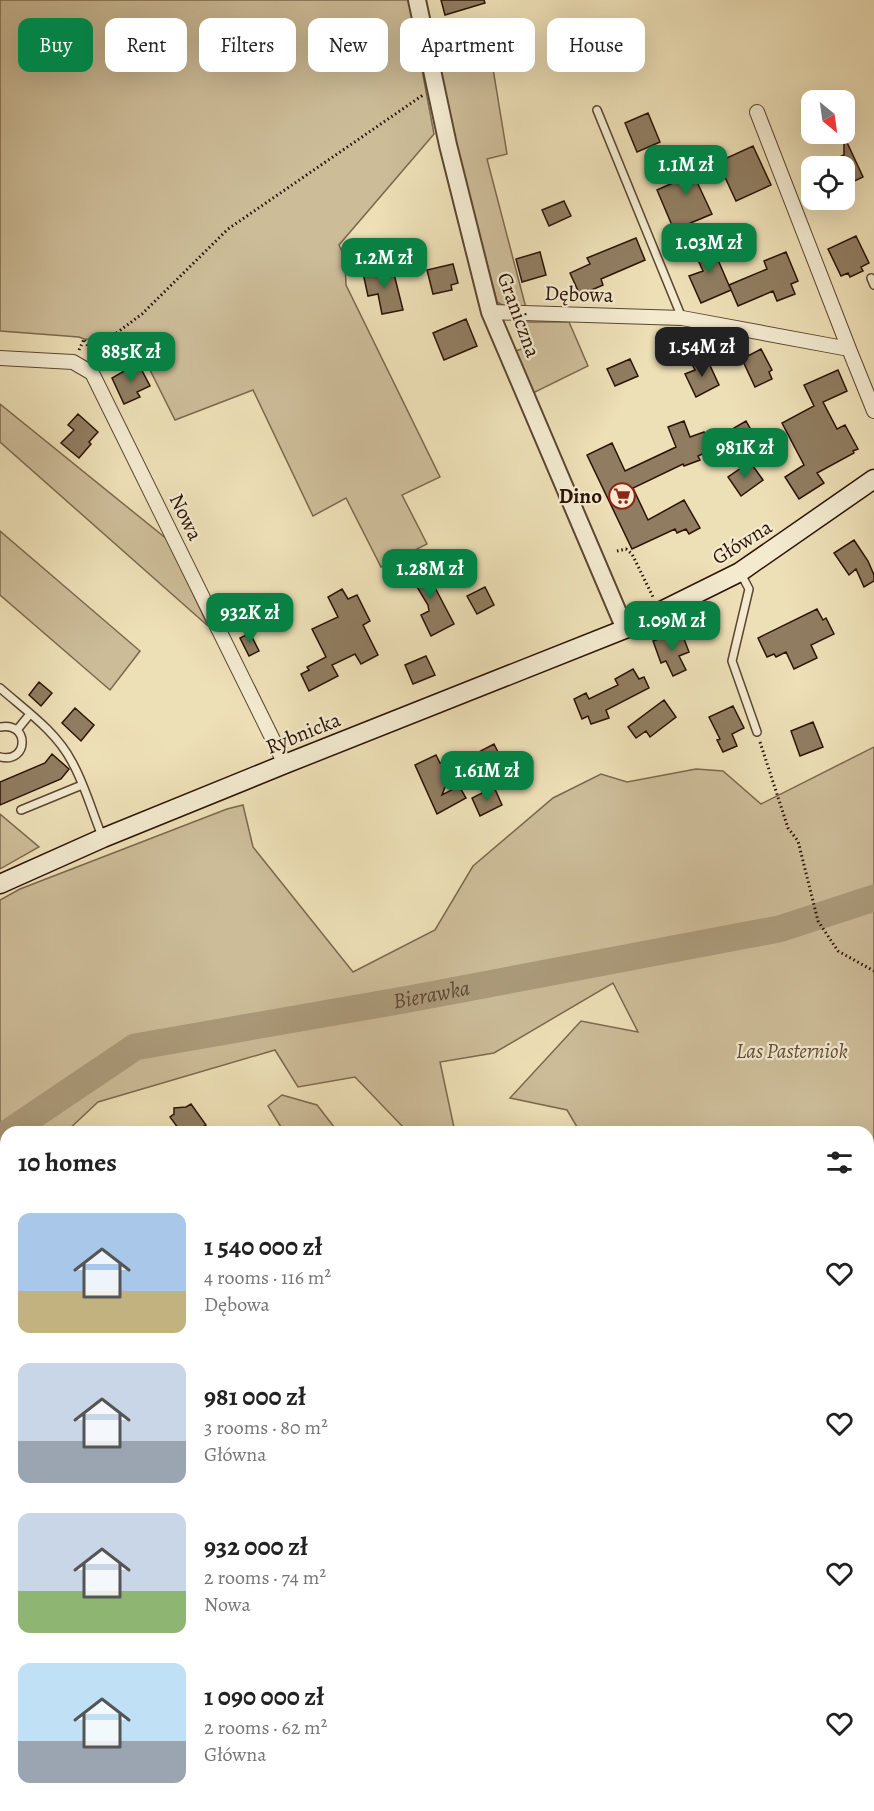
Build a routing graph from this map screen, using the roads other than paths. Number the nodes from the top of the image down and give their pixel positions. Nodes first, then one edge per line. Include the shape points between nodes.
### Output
1 (417, 0) edge
2 (597, 110) dead end
3 (757, 112) dead end
4 (490, 312) junction
5 (682, 318) junction
6 (849, 349) junction
7 (0, 358) edge
8 (874, 411) edge
9 (874, 479) edge
10 (740, 572) junction
11 (625, 630) junction
12 (0, 688) edge
13 (30, 714) junction
14 (0, 727) edge
15 (17, 730) junction
16 (757, 732) road end
17 (0, 758) edge
18 (285, 764) junction
19 (82, 785) junction
20 (21, 810) dead end
21 (103, 838) junction
22 (0, 884) edge

1 - 4 street, Graniczna
2 - 5 lane
3 - 6 street
4 - 5 street, Dębowa
4 - 11 street, Graniczna
5 - 6 street, Dębowa
6 - 8 street
7 - 18 street, Nowa via 73,362 92,373
9 - 10 main road, Główna
10 - 11 main road, Główna
10 - 16 lane via 749,589 732,661
11 - 18 main road, Rybnicka
12 - 13 lane
13 - 15 lane
13 - 19 lane via 64,749
14 - 15 lane
15 - 17 lane via 22,738 18,753
18 - 21 main road, Rybnicka
19 - 20 lane
19 - 21 lane
21 - 22 main road, Rybnicka

